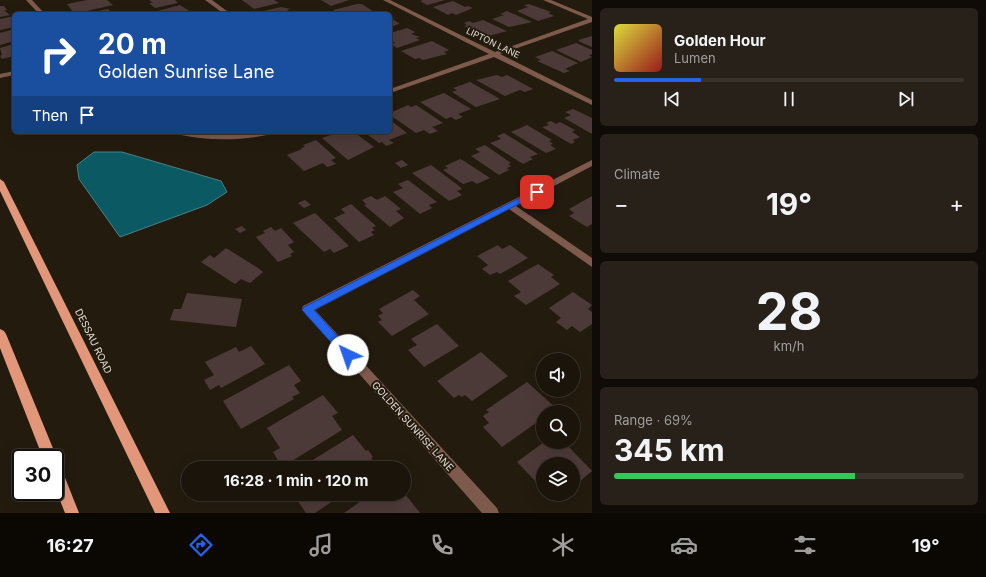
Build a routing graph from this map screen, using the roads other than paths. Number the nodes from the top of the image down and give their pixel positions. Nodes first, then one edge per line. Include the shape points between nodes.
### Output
1 (29, 0) edge
2 (208, 0) edge
3 (386, 0) edge
4 (546, 0) edge
5 (40, 12) edge
6 (225, 12) edge
7 (592, 19) edge
8 (495, 54) junction
9 (12, 73) edge
10 (0, 76) edge
11 (392, 90) edge
12 (592, 103) edge
13 (198, 134) edge
14 (254, 134) edge
15 (592, 163) edge
16 (0, 182) edge
17 (510, 206) junction
18 (592, 263) edge
19 (0, 334) edge
20 (46, 449) edge
21 (64, 493) edge
22 (72, 513) edge
23 (163, 513) edge
24 (492, 513) edge

1 - 5 street
2 - 6 street
3 - 8 street, LIPTON LANE
4 - 7 street
7 - 8 street
8 - 11 street
8 - 12 street, LIPTON LANE
9 - 10 street
13 - 14 street
15 - 17 street, GOLDEN SUNRISE LANE
16 - 23 main road, DESSAU ROAD
17 - 18 street
17 - 24 street, GOLDEN SUNRISE LANE via 307,310
19 - 20 main road
21 - 22 main road

